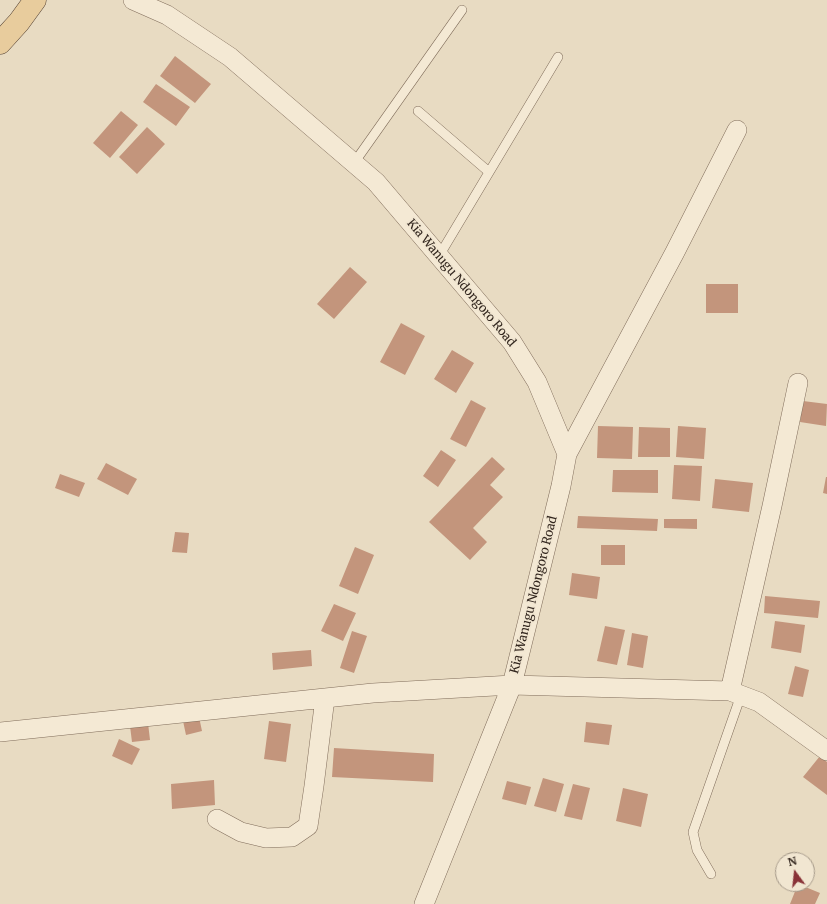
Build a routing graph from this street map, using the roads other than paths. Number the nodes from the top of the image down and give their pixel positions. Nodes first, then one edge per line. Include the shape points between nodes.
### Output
1 (35, 0) edge
2 (133, 0) edge
3 (462, 10) dead end
4 (0, 43) edge
5 (558, 57) dead end
6 (418, 111) dead end
7 (737, 130) dead end
8 (354, 163) junction
9 (489, 172) junction
10 (439, 256) junction
11 (798, 383) dead end
12 (566, 454) junction
13 (512, 685) junction
14 (735, 693) junction
15 (325, 698) junction
16 (0, 732) edge
17 (827, 751) edge
18 (217, 819) dead end
19 (711, 874) dead end
20 (424, 904) edge

1 - 4 main road via 20,22
2 - 8 street, Kia Wanugu Ndongoro Road via 167,16 230,57
3 - 8 lane
5 - 9 lane
6 - 9 lane
7 - 12 street via 675,252
8 - 10 street, Kia Wanugu Ndongoro Road via 376,182
9 - 10 lane
10 - 12 street, Kia Wanugu Ndongoro Road via 512,342 537,382
11 - 14 street
12 - 13 street, Kia Wanugu Ndongoro Road via 559,493
13 - 14 street
13 - 15 street
13 - 20 street, Kia Wanugu Ndongoro Road
14 - 17 street via 759,702
14 - 19 lane via 693,832 697,850
15 - 16 street
15 - 18 street via 308,826 292,837 266,838 241,832

